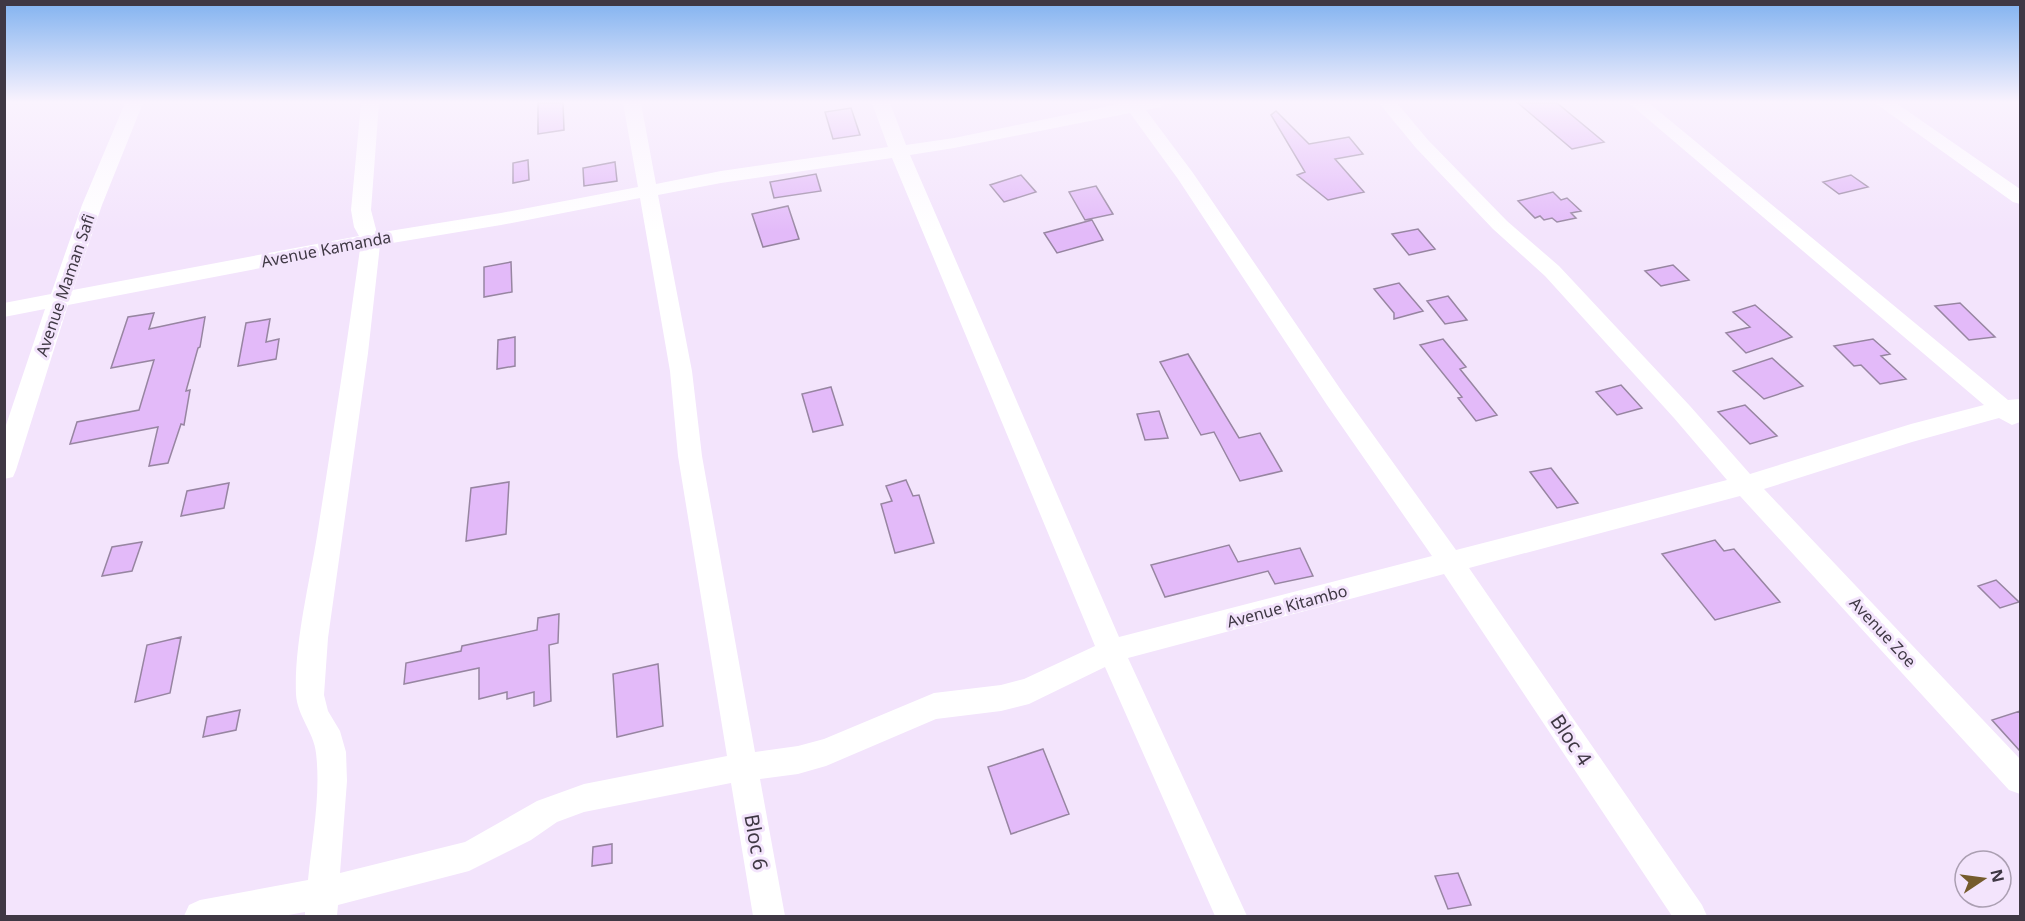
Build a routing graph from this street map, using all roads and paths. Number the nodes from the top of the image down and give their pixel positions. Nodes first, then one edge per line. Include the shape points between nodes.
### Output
1 (116, 146) edge
2 (367, 146) edge
3 (639, 146) edge
4 (897, 146) edge
5 (934, 146) edge
6 (1167, 146) edge
7 (1424, 146) edge
8 (1690, 146) edge
9 (1946, 146) edge
10 (899, 151) junction
11 (647, 192) junction
12 (2020, 198) edge
13 (371, 240) junction
14 (60, 300) junction
15 (4, 310) edge
16 (2015, 413) edge
17 (4, 470) edge
18 (1745, 484) junction
19 (1451, 563) junction
20 (1111, 651) junction
21 (743, 767) junction
22 (2020, 780) edge
23 (322, 905) edge
24 (200, 916) edge
25 (769, 916) edge
26 (1231, 916) edge
27 (1691, 916) edge

1 - 14 street, Avenue Maman Safi
2 - 13 street via 362,210
3 - 11 street, Bloc 6
4 - 10 street
5 - 10 street, Avenue Kamanda
6 - 19 street, Bloc 4 via 1335,399
7 - 18 street, Avenue Zoe via 1500,225 1552,271
8 - 16 street
9 - 12 street
10 - 11 street, Avenue Kamanda
10 - 20 street
11 - 13 street, Avenue Kamanda
11 - 21 street, Bloc 6 via 681,371 690,456
13 - 14 street, Avenue Kamanda
13 - 23 street via 310,676 315,716 326,731 331,752
14 - 15 street, Avenue Kamanda
14 - 17 street, Avenue Maman Safi
16 - 18 street, Avenue Kitambo via 1817,461
18 - 19 street, Avenue Kitambo
18 - 22 street, Avenue Zoe
19 - 20 street, Avenue Kitambo
19 - 27 street, Bloc 4
20 - 21 street, Avenue Kitambo via 1029,691 934,706 826,752
20 - 26 street
21 - 23 street, Avenue Kitambo via 584,798 548,811 469,856
21 - 25 street, Bloc 6
23 - 24 street, Avenue Kitambo

